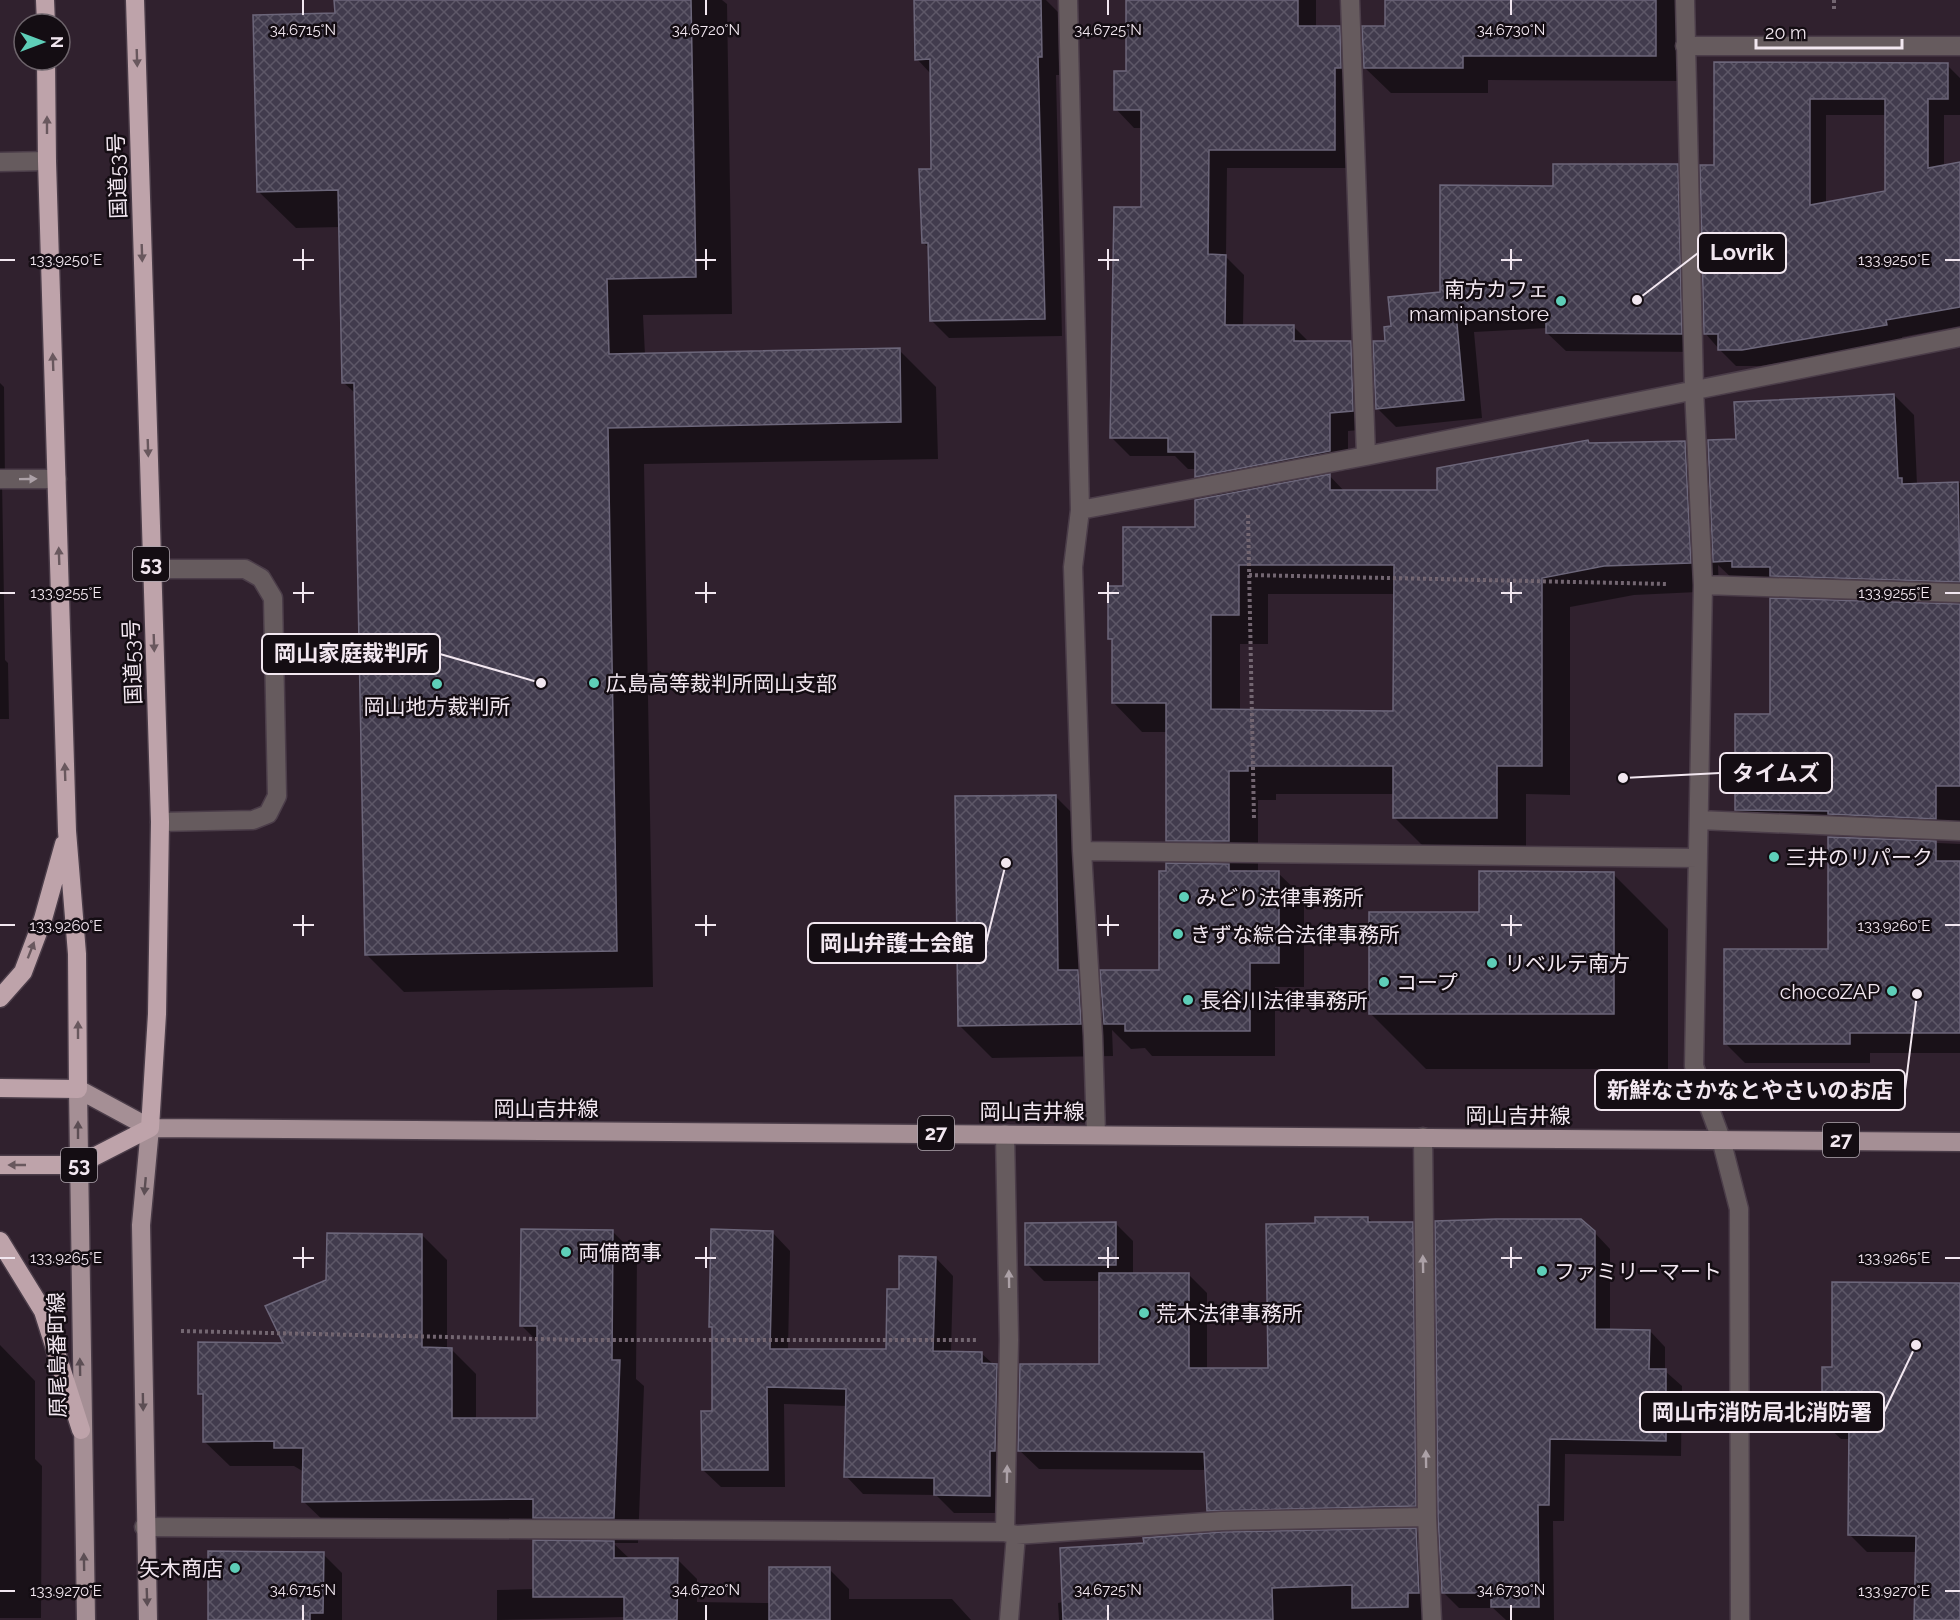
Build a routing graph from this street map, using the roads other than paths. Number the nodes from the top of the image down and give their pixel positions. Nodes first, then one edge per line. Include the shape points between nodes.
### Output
1 (135, 0) edge
2 (1068, 0) edge
3 (1350, 0) edge
4 (1685, 0) edge
5 (1685, 46) junction
6 (1960, 46) edge
7 (46, 72) edge
8 (47, 161) junction
9 (0, 162) edge
10 (1960, 337) edge
11 (1694, 388) junction
12 (1366, 456) junction
13 (0, 479) edge
14 (57, 479) junction
15 (1080, 510) junction
16 (151, 569) junction
17 (1703, 585) junction
18 (1960, 593) edge
19 (1699, 820) junction
20 (160, 822) junction
21 (67, 831) junction
22 (1960, 831) edge
23 (1082, 851) junction
24 (1698, 858) junction
25 (0, 998) edge
26 (0, 1088) edge
27 (78, 1089) junction
28 (150, 1128) junction
29 (1005, 1134) junction
30 (1095, 1134) junction
31 (1423, 1137) junction
32 (1721, 1139) junction
33 (1960, 1142) edge
34 (0, 1165) edge
35 (78, 1166) junction
36 (0, 1241) edge
37 (81, 1430) junction
38 (1427, 1517) junction
39 (144, 1527) junction
40 (1011, 1533) junction
41 (86, 1620) edge
42 (148, 1620) edge
43 (1009, 1620) edge
44 (1432, 1620) edge
45 (1740, 1620) edge

1 -> 16 highway, 国道53号 / 53
2 - 15 street
3 - 12 street
4 - 5 street
5 - 6 street
5 - 11 street
8 -> 7 highway
8 - 9 street
14 -> 8 highway
10 - 11 street
11 - 12 street
11 - 17 street
12 - 15 street
13 -> 14 street
21 -> 14 highway
15 - 23 street via 1073,567
16 -> 20 highway, 国道53号 / 53
16 - 20 street via 245,569 261,578 273,598 277,796 268,814 253,819
17 - 18 street
17 - 19 street
19 - 22 street
19 - 24 street
20 - 28 highway, 国道53号 / 53 via 157,1014
25 -> 21 highway via 23,972 43,919
27 -> 21 highway via 77,954
23 - 24 street
23 - 30 street
24 - 32 street via 1694,1066
26 - 27 highway
27 - 28 main road, 岡山吉井線 / 27
35 -> 27 main road, 原尾島番町線
28 - 29 main road, 岡山吉井線 / 27
28 - 35 highway, 53
28 -> 39 main road via 141,1225
29 - 30 main road, 岡山吉井線 / 27
40 -> 29 street
30 - 31 main road, 岡山吉井線 / 27
31 - 32 main road, 岡山吉井線 / 27
38 -> 31 street
32 - 33 main road, 岡山吉井線 / 27
32 - 45 street via 1739,1209
35 -> 34 highway, 53
37 -> 35 main road, 原尾島番町線
36 - 37 highway via 43,1311
41 -> 37 main road, 原尾島番町線
38 - 40 street via 1222,1521
38 - 44 street
39 - 40 street
39 -> 42 main road
40 - 43 street

